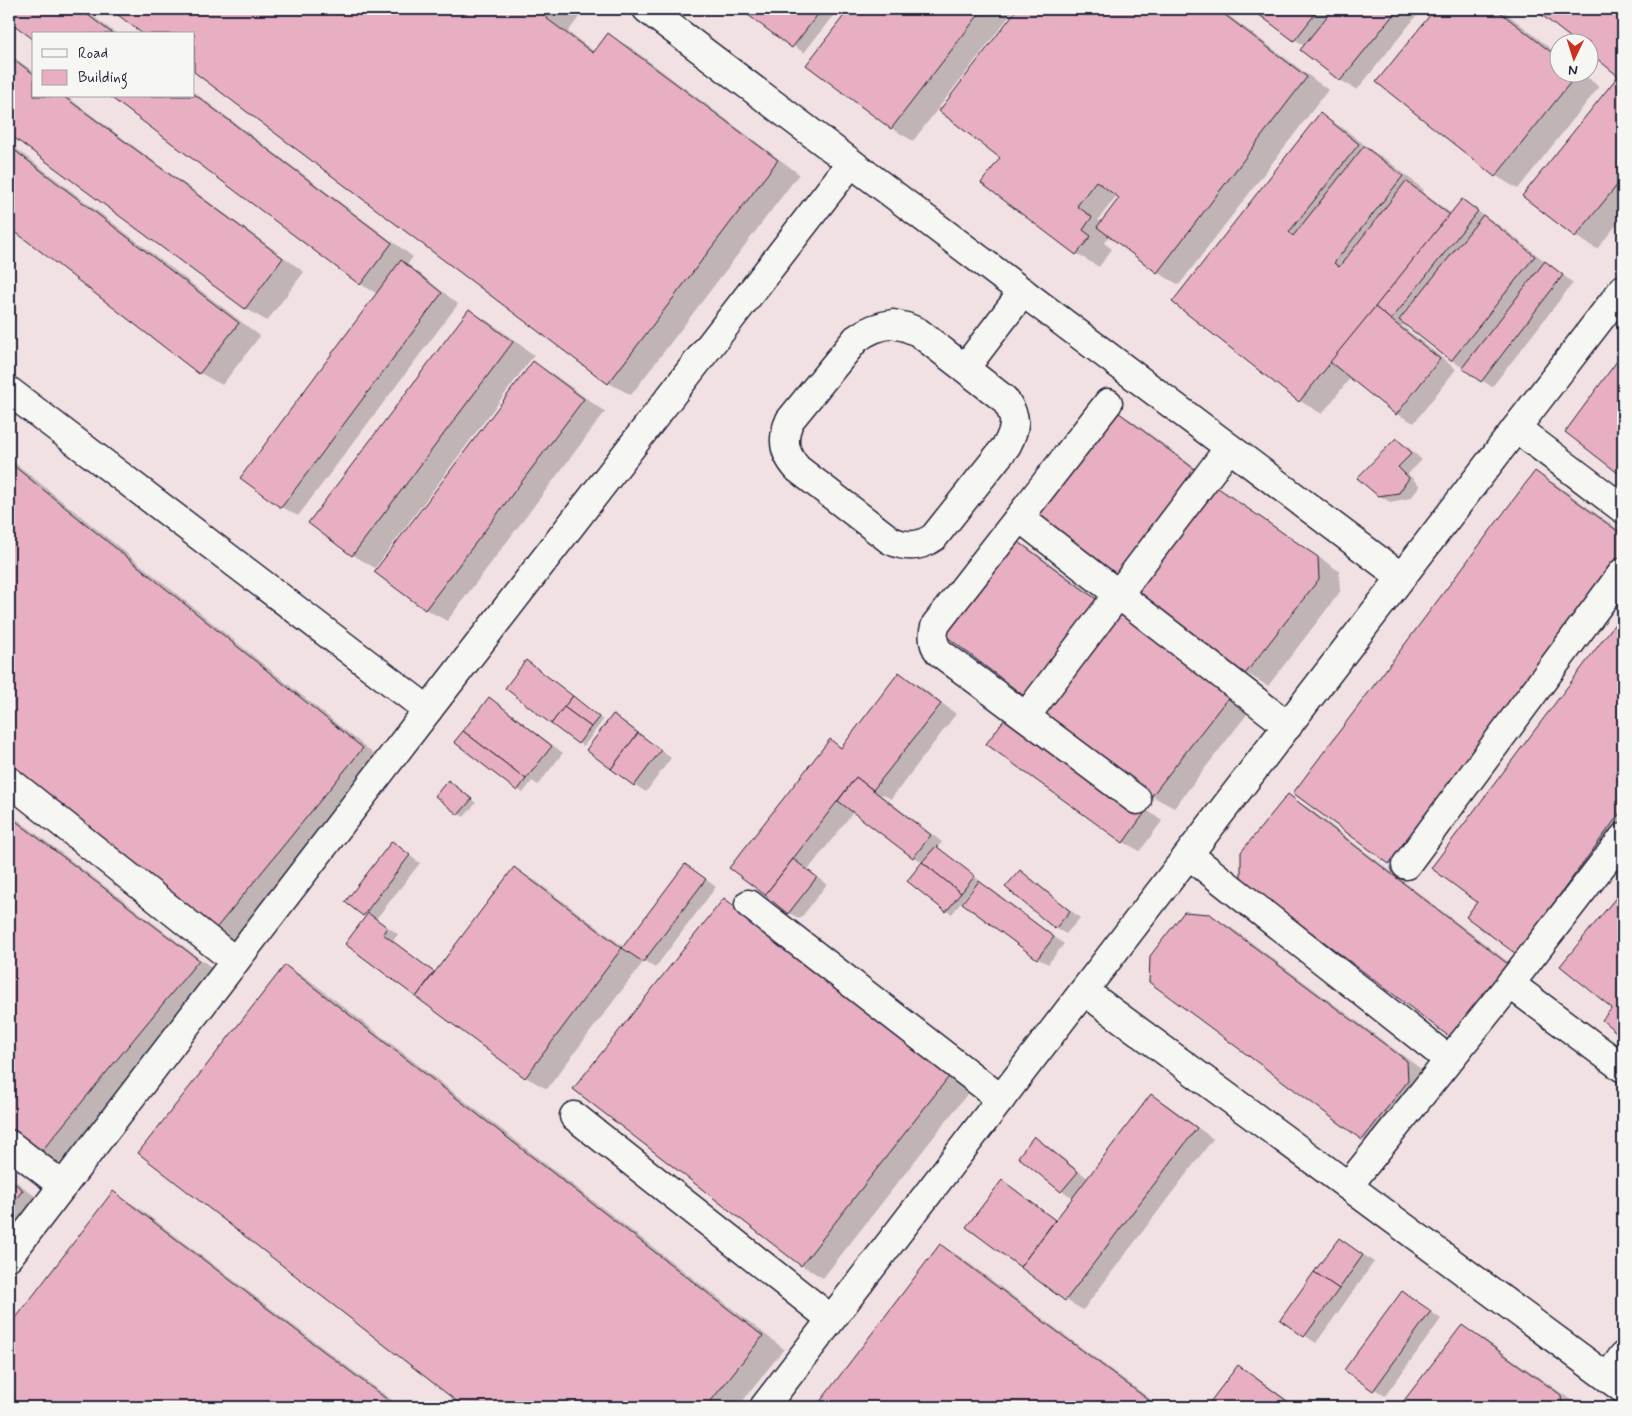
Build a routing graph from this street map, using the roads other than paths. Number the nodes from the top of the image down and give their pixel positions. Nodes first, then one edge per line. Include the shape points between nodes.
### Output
1 (647, 9) edge
2 (851, 163) junction
3 (1623, 288) edge
4 (1022, 292) junction
5 (964, 368) junction
6 (9, 391) edge
7 (1108, 403) dead end
8 (1516, 428) junction
9 (1229, 448) junction
10 (1623, 510) edge
11 (1020, 518) junction
12 (1623, 572) edge
13 (1401, 577) junction
14 (1118, 596) junction
15 (428, 710) junction
16 (1026, 716) junction
17 (1288, 726) junction
18 (9, 781) edge
19 (1137, 800) dead end
20 (1623, 838) edge
21 (1188, 855) junction
22 (1406, 865) dead end
23 (749, 904) dead end
24 (235, 961) junction
25 (1510, 984) junction
26 (1084, 991) junction
27 (1449, 1060) junction
28 (1623, 1068) edge
29 (1001, 1099) junction
30 (574, 1116) dead end
31 (9, 1144) edge
32 (63, 1186) junction
33 (1348, 1186) junction
34 (9, 1256) edge
35 (831, 1319) junction
36 (1619, 1380) edge
37 (764, 1407) edge
38 (1617, 1407) edge

1 - 2 street
2 - 4 street
2 - 15 street
3 - 8 street
4 - 5 street
4 - 9 street
5 - 5 street via 918,332 906,327 893,324 867,331 856,339 790,420 784,440 790,461 890,540 908,546 926,542 934,537 1013,434 1011,409 1004,399
6 - 15 street
7 - 11 street
8 - 10 street
8 - 13 street
9 - 13 street
9 - 14 street
11 - 14 street
11 - 16 street via 936,624 933,639 939,652
12 - 22 street
13 - 17 street
14 - 16 street
14 - 17 street
15 - 24 street
16 - 19 street
17 - 21 street
18 - 24 street
20 - 25 street
21 - 26 street
21 - 27 street
23 - 29 street
24 - 32 street
25 - 27 street
25 - 28 street
26 - 29 street
26 - 33 street
27 - 33 street
29 - 35 street
30 - 35 street
31 - 32 street
32 - 34 street
33 - 36 street
35 - 37 street
36 - 38 street

